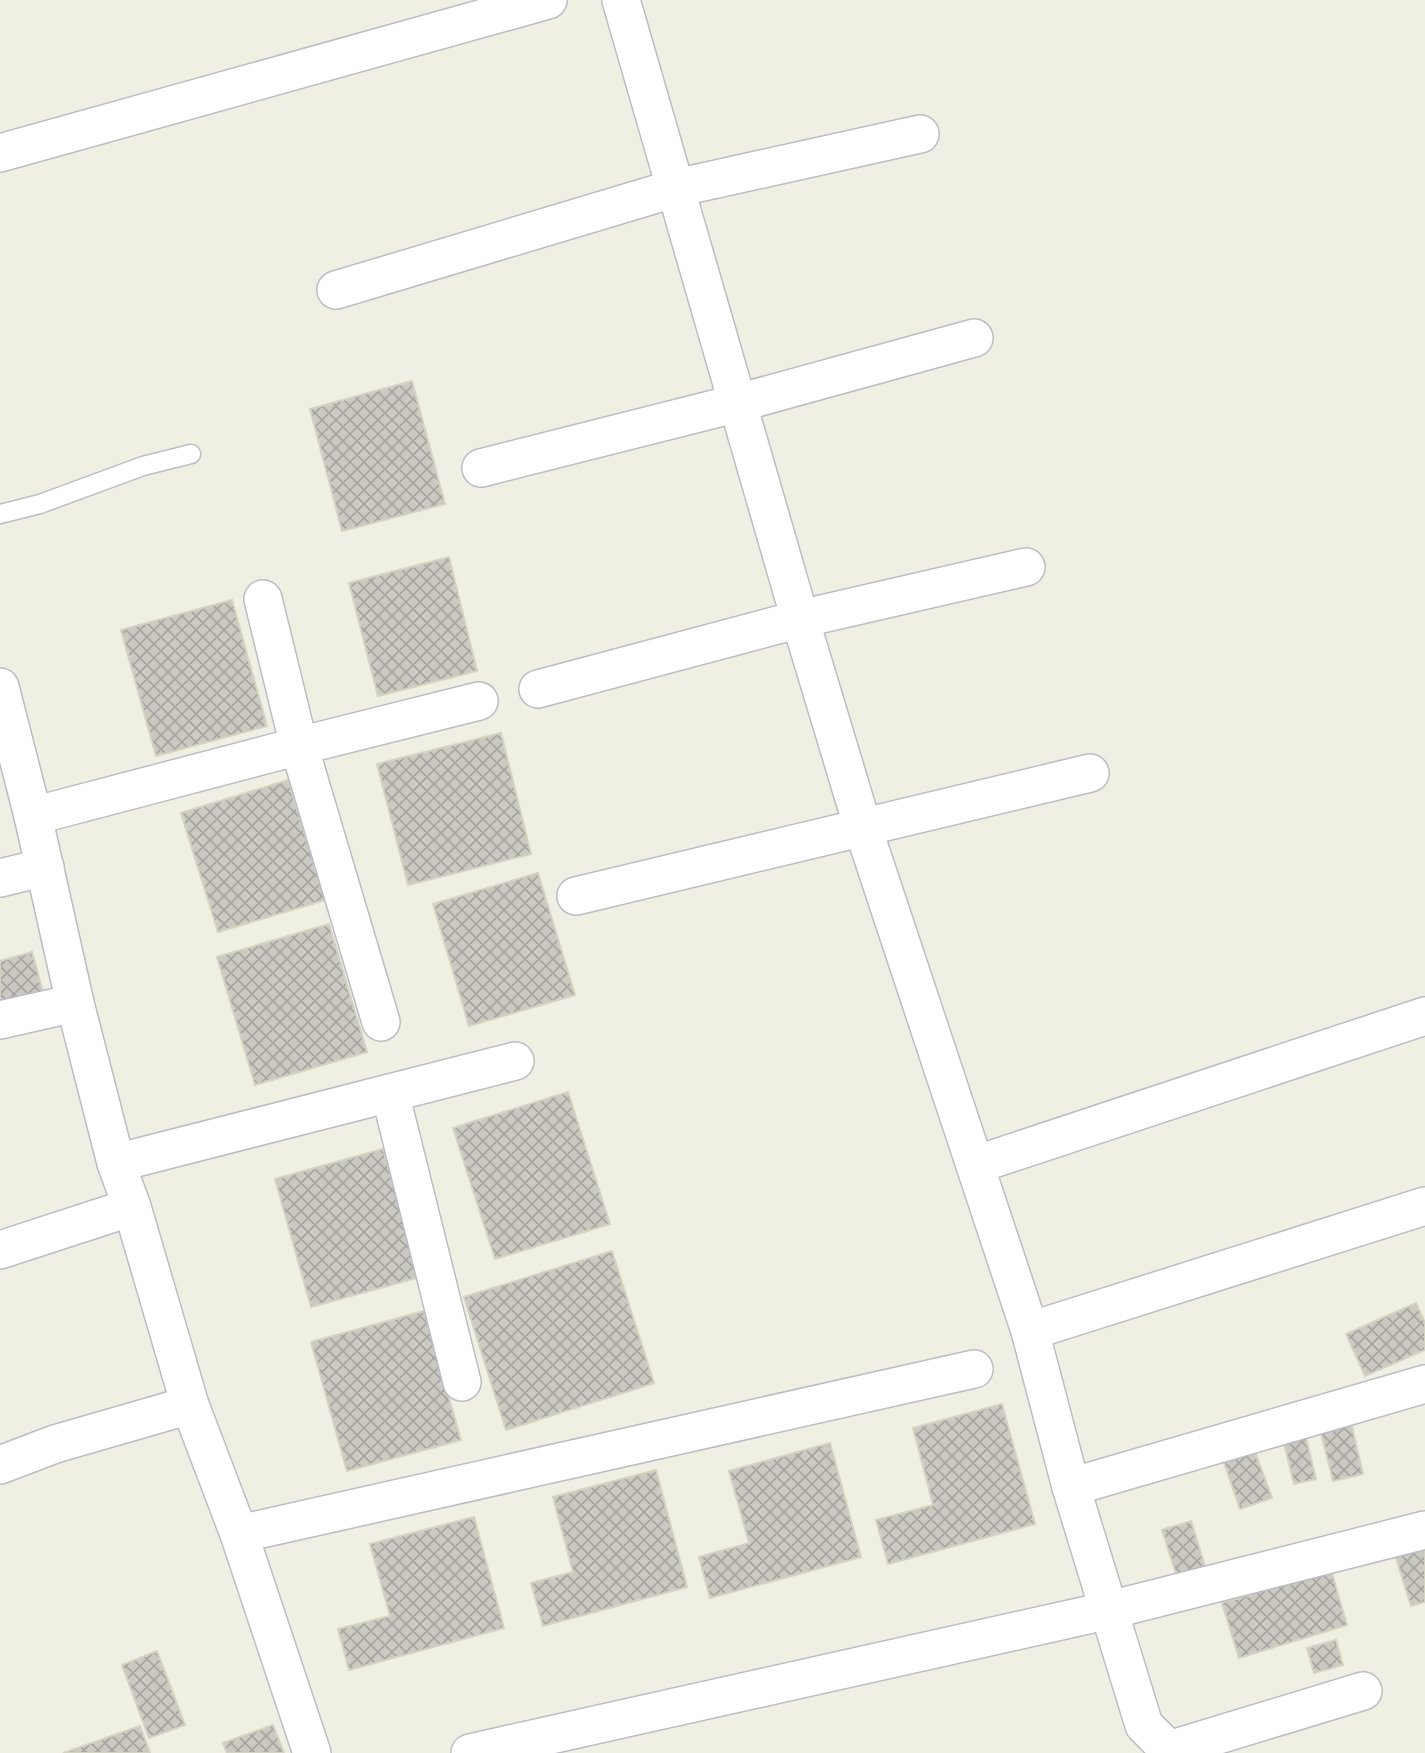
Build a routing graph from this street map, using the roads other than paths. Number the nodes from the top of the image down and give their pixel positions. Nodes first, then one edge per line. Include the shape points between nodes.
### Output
1 (548, 0) edge
2 (621, 0) edge
3 (920, 134) dead end
4 (0, 153) edge
5 (676, 188) junction
6 (336, 290) dead end
7 (974, 338) dead end
8 (738, 403) junction
9 (191, 454) dead end
10 (481, 468) dead end
11 (0, 514) edge
12 (1026, 567) dead end
13 (263, 599) dead end
14 (800, 619) junction
15 (0, 687) edge
16 (538, 689) dead end
17 (479, 701) dead end
18 (299, 746) junction
19 (1090, 774) dead end
20 (33, 816) junction
21 (863, 828) junction
22 (45, 867) junction
23 (0, 878) edge
24 (576, 897) dead end
25 (75, 1003) junction
26 (1425, 1016) edge
27 (0, 1020) edge
28 (381, 1022) dead end
29 (514, 1061) dead end
30 (390, 1093) junction
31 (116, 1163) junction
32 (975, 1165) junction
33 (1425, 1206) edge
34 (132, 1207) junction
35 (0, 1250) edge
36 (1030, 1331) junction
37 (974, 1369) dead end
38 (462, 1382) dead end
39 (1425, 1384) edge
40 (190, 1405) junction
41 (0, 1465) edge
42 (1071, 1488) junction
43 (1425, 1530) edge
44 (239, 1534) junction
45 (1110, 1610) junction
46 (1363, 1691) dead end
47 (312, 1753) edge
48 (470, 1753) edge

1 - 4 street
2 - 5 street
3 - 5 street
5 - 6 street
5 - 8 street
7 - 8 street
8 - 10 street
8 - 14 street
9 - 11 lane
12 - 14 street
13 - 18 street
14 - 16 street
14 - 21 street
15 - 20 street
17 - 18 street
18 - 20 street
18 - 28 street
19 - 21 street
20 - 22 street
21 - 24 street
21 - 32 street
22 - 23 street
22 - 25 street
25 - 27 street
25 - 31 street
26 - 32 street
29 - 30 street
30 - 31 street
30 - 38 street
31 - 34 street
32 - 36 street
33 - 36 street
34 - 35 street
34 - 40 street
36 - 42 street
37 - 44 street
39 - 42 street
40 - 41 street
40 - 44 street
42 - 45 street
43 - 45 street
44 - 47 street
45 - 46 street via 1144,1725 1170,1750
45 - 48 street

